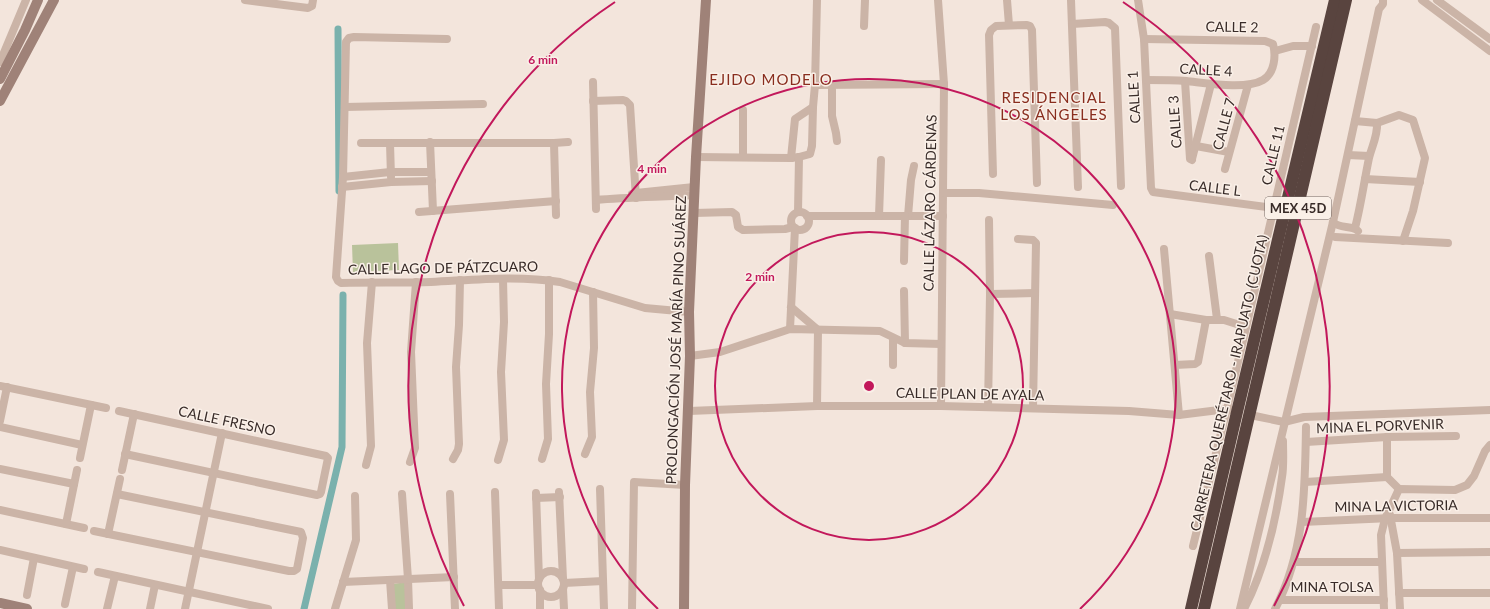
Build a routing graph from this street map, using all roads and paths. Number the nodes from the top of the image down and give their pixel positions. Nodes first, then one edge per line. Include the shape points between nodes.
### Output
1 (26, 0) edge
2 (38, 0) edge
3 (54, 0) edge
4 (246, 0) edge
5 (313, 0) edge
6 (706, 0) edge
7 (817, 0) edge
8 (865, 0) edge
9 (938, 0) edge
10 (1007, 0) edge
11 (1071, 0) edge
12 (1138, 0) edge
13 (1331, 0) edge
14 (1335, 0) edge
15 (1346, 0) edge
16 (1383, 0) edge
17 (1422, 0) edge
18 (1437, 0) edge
19 (1072, 24) junction
20 (1009, 25) junction
21 (864, 26) dead end
22 (1316, 27) dead end
23 (447, 39) dead end
24 (1144, 39) junction
25 (1490, 39) edge
26 (1312, 46) junction
27 (1325, 46) junction
28 (1275, 51) junction
29 (1490, 51) edge
30 (0, 62) edge
31 (0, 79) edge
32 (1146, 80) junction
33 (1185, 81) junction
34 (593, 82) dead end
35 (832, 84) junction
36 (944, 84) junction
37 (1211, 84) junction
38 (815, 85) junction
39 (1248, 85) junction
40 (0, 101) edge
41 (593, 101) junction
42 (483, 104) dead end
43 (345, 107) junction
44 (813, 107) junction
45 (743, 110) dead end
46 (1355, 121) junction
47 (1377, 123) junction
48 (837, 141) dead end
49 (430, 142) junction
50 (568, 142) dead end
51 (361, 143) dead end
52 (390, 143) junction
53 (554, 143) junction
54 (1196, 146) junction
55 (1229, 152) junction
56 (1348, 154) junction
57 (743, 156) junction
58 (1369, 156) junction
59 (696, 157) junction
60 (795, 158) junction
61 (881, 160) dead end
62 (914, 166) dead end
63 (1225, 170) dead end
64 (390, 172) junction
65 (431, 172) junction
66 (993, 174) dead end
67 (342, 177) junction
68 (1365, 179) junction
69 (432, 181) junction
70 (391, 182) junction
71 (1420, 182) junction
72 (1037, 183) dead end
73 (1122, 186) dead end
74 (342, 187) junction
75 (1078, 187) dead end
76 (694, 191) junction
77 (1153, 192) joint
78 (944, 193) junction
79 (636, 196) junction
80 (556, 201) junction
81 (1113, 205) dead end
82 (1274, 208) junction
83 (433, 211) junction
84 (419, 212) dead end
85 (798, 212) junction
86 (694, 213) junction
87 (556, 215) dead end
88 (807, 216) junction
89 (879, 216) junction
90 (906, 216) junction
91 (943, 216) junction
92 (989, 220) dead end
93 (1335, 224) junction
94 (794, 228) junction
95 (1355, 228) junction
96 (1332, 238) junction
97 (1018, 239) dead end
98 (1366, 239) junction
99 (1404, 241) junction
100 (1448, 243) dead end
101 (1164, 249) dead end
102 (1209, 256) dead end
103 (904, 261) dead end
104 (503, 279) junction
105 (460, 280) junction
106 (549, 280) junction
107 (372, 282) junction
108 (416, 282) junction
109 (904, 291) dead end
110 (593, 292) junction
111 (1035, 293) junction
112 (990, 294) junction
113 (791, 307) junction
114 (689, 312) junction
115 (1170, 314) junction
116 (1216, 319) junction
117 (1205, 321) junction
118 (1246, 327) junction
119 (790, 329) junction
120 (818, 330) junction
121 (893, 338) junction
122 (905, 344) junction
123 (941, 344) junction
124 (690, 356) junction
125 (893, 364) dead end
126 (1175, 364) junction
127 (4, 386) edge
128 (91, 405) junction
129 (817, 406) junction
130 (942, 406) junction
131 (988, 407) junction
132 (106, 408) dead end
133 (1033, 408) junction
134 (1230, 410) junction
135 (1490, 410) edge
136 (119, 411) dead end
137 (688, 411) junction
138 (134, 414) junction
139 (1179, 415) junction
140 (1255, 416) dead end
141 (0, 420) edge
142 (1284, 422) junction
143 (0, 427) edge
144 (1306, 427) dead end
145 (222, 433) junction
146 (1456, 436) dead end
147 (1387, 437) junction
148 (1306, 442) junction
149 (82, 445) junction
150 (1490, 445) edge
151 (125, 454) junction
152 (586, 454) dead end
153 (80, 458) dead end
154 (453, 459) dead end
155 (542, 459) dead end
156 (498, 460) dead end
157 (410, 462) dead end
158 (366, 465) dead end
159 (0, 469) edge
160 (77, 470) dead end
161 (122, 470) dead end
162 (214, 473) junction
163 (1387, 477) junction
164 (120, 479) dead end
165 (1305, 482) junction
166 (74, 484) junction
167 (685, 485) junction
168 (600, 489) dead end
169 (1399, 489) junction
170 (495, 492) dead end
171 (117, 494) junction
172 (402, 494) dead end
173 (450, 494) dead end
174 (355, 496) dead end
175 (0, 510) edge
176 (206, 512) junction
177 (1388, 518) junction
178 (1490, 518) edge
179 (1302, 522) junction
180 (66, 524) junction
181 (84, 528) dead end
182 (94, 531) dead end
183 (108, 534) junction
184 (1193, 546) dead end
185 (0, 550) edge
186 (198, 552) junction
187 (1490, 552) edge
188 (1397, 553) junction
189 (34, 558) junction
190 (1294, 562) junction
191 (1382, 562) junction
192 (73, 567) junction
193 (84, 569) dead end
194 (98, 572) dead end
195 (115, 576) junction
196 (454, 577) junction
197 (408, 579) junction
198 (390, 580) junction
199 (603, 581) junction
200 (343, 582) junction
201 (155, 584) junction
202 (563, 584) junction
203 (499, 585) junction
204 (539, 585) junction
205 (189, 592) junction
206 (1399, 593) junction
207 (1490, 593) edge
208 (27, 595) dead end
209 (228, 600) junction
210 (1280, 600) junction
211 (1384, 600) junction
212 (0, 603) edge
213 (66, 604) dead end
214 (186, 608) edge
215 (27, 609) edge
216 (108, 609) edge
217 (150, 609) edge
218 (226, 609) edge
219 (268, 609) edge
220 (335, 609) edge
221 (392, 609) edge
222 (409, 609) edge
223 (455, 609) edge
224 (500, 609) edge
225 (540, 609) edge
226 (564, 609) edge
227 (604, 609) edge
228 (632, 609) edge
229 (684, 609) edge
230 (1191, 609) edge
231 (1204, 609) edge
232 (1240, 609) edge
233 (1244, 609) edge
234 (1275, 609) edge
235 (1384, 609) edge
236 (1400, 609) edge

1 - 30 street
2 - 31 main road
3 - 40 main road
4 - 5 street via 308,8 312,6
6 - 59 main road, PROLONGACIÓN JOSÉ MARÍA PINO SUÁREZ
7 - 38 street
8 - 21 street
9 - 36 street, CALLE LÁZARO CÁRDENAS
10 - 20 street
11 - 19 street
12 - 24 street, CALLE 1
13 - 27 highway
14 - 27 highway, CARRETERA QUERÉTARO - IRAPUATO (CUOTA) / MEX 45D
15 - 231 highway, CARRETERA QUERÉTARO - IRAPUATO (CUOTA) / MEX 45D
16 - 46 street
17 - 29 street
18 - 25 street
19 - 73 street via 1105,22 1114,28
19 - 75 street
20 - 66 street via 996,26 989,35
20 - 72 street via 1027,25 1032,30
22 - 26 street, CALLE 11
23 - 43 street via 349,38 346,44
24 - 28 street, CALLE 2 via 1265,41 1273,44
24 - 32 street, CALLE 1
26 - 28 street via 1293,46
26 - 82 street, CALLE 11
27 - 230 highway, CARRETERA QUERÉTARO - IRAPUATO (CUOTA) / MEX 45D
28 - 39 street, CALLE 4 via 1275,59 1264,80
32 - 33 street, CALLE 4
32 - 77 street, CALLE 1
33 - 37 street, CALLE 4
33 - 54 street, CALLE 3 via 1192,160
34 - 41 street
35 - 36 street
35 - 38 street
35 - 48 street via 832,116
36 - 78 street, CALLE LÁZARO CÁRDENAS
37 - 39 street, CALLE 4
37 - 54 street
38 - 44 street
39 - 55 street, CALLE 7
41 - 79 street via 623,100 630,105
41 - 79 street via 596,204
42 - 43 street
43 - 67 street
44 - 60 street via 795,118
44 - 60 street via 810,154
45 - 57 street
46 - 47 street
46 - 56 street
47 - 58 street via 1378,131
47 - 71 street via 1399,115 1413,120 1425,158
49 - 52 street
49 - 53 street
49 - 65 street
50 - 53 street
51 - 52 street
52 - 64 street
53 - 80 street
54 - 55 street
55 - 63 street, CALLE 7
56 - 58 street
56 - 93 street
57 - 59 street
57 - 60 street
58 - 68 street
59 - 76 main road, PROLONGACIÓN JOSÉ MARÍA PINO SUÁREZ
60 - 85 street
61 - 89 street
62 - 90 street
64 - 65 street
64 - 67 street
64 - 70 street
65 - 69 street
67 - 74 street
68 - 71 street
68 - 95 street
69 - 70 street
69 - 83 street
70 - 74 street
71 - 99 street
74 - 107 street, CALLE LAGO DE PÁTZCUARO via 336,278 342,283
76 - 79 street
76 - 86 main road, PROLONGACIÓN JOSÉ MARÍA PINO SUÁREZ
77 - 82 street, CALLE L
78 - 81 street via 979,193
78 - 91 street, CALLE LÁZARO CÁRDENAS
80 - 83 street
80 - 87 street
82 - 118 street, CALLE 11
83 - 84 street
85 - 88 street
85 - 94 street via 791,220
86 - 94 street via 732,212 736,215 738,227 743,230
86 - 114 main road, PROLONGACIÓN JOSÉ MARÍA PINO SUÁREZ
88 - 89 street
88 - 94 street via 806,227
89 - 90 street
90 - 91 street
90 - 103 street
91 - 123 street, CALLE LÁZARO CÁRDENAS
92 - 112 street
93 - 95 street
93 - 96 street
94 - 113 street
95 - 98 street
96 - 98 street
96 - 142 street
97 - 111 street via 1033,240 1036,243
98 - 99 street
99 - 100 street
101 - 115 street
102 - 116 street
104 - 105 street, CALLE LAGO DE PÁTZCUARO
104 - 106 street, CALLE LAGO DE PÁTZCUARO
104 - 156 street via 501,372 504,440
105 - 108 street, CALLE LAGO DE PÁTZCUARO
105 - 154 street via 456,367 459,444
106 - 110 street, CALLE LAGO DE PÁTZCUARO
106 - 155 street via 546,384 548,439
107 - 108 street, CALLE LAGO DE PÁTZCUARO
107 - 158 street via 367,343 371,446
108 - 157 street via 411,352 415,448
109 - 122 street
110 - 114 street, CALLE LAGO DE PÁTZCUARO via 645,308
110 - 152 street via 594,348 590,392 592,437
111 - 112 street
111 - 133 street
112 - 131 street
113 - 119 street
113 - 120 street
114 - 124 main road, PROLONGACIÓN JOSÉ MARÍA PINO SUÁREZ
115 - 117 street
115 - 126 street
116 - 117 street
116 - 118 street
117 - 126 street via 1198,362
118 - 134 street, CALLE 11
119 - 120 street
119 - 124 street via 720,352
120 - 121 street via 880,331
120 - 129 street
121 - 122 street
121 - 125 street
122 - 123 street
123 - 130 street, CALLE LÁZARO CÁRDENAS
124 - 137 main road, PROLONGACIÓN JOSÉ MARÍA PINO SUÁREZ
126 - 139 street
127 - 128 street
127 - 141 street
128 - 132 street
128 - 149 street
129 - 130 street, CALLE PLAN DE AYALA
129 - 137 street, CALLE PLAN DE AYALA
130 - 131 street, CALLE PLAN DE AYALA
131 - 133 street, CALLE PLAN DE AYALA
133 - 139 street, CALLE PLAN DE AYALA
134 - 139 street, CALLE PLAN DE AYALA
134 - 184 street, CALLE 11
135 - 142 street via 1304,417
136 - 138 street, CALLE FRESNO
137 - 167 main road, PROLONGACIÓN JOSÉ MARÍA PINO SUÁREZ
138 - 145 street, CALLE FRESNO
138 - 151 street
140 - 142 street
142 - 232 street
142 - 233 street via 1282,476 1271,529 1255,587
143 - 149 street
144 - 148 street, MINA EL PORVENIR
145 - 162 street
145 - 162 street, CALLE FRESNO via 328,457 322,492 317,495
146 - 147 street, MINA EL PORVENIR
147 - 148 street, MINA EL PORVENIR
147 - 163 street
148 - 165 street, MINA EL PORVENIR
149 - 153 street
150 - 169 street via 1467,485 1455,490
151 - 161 street
151 - 162 street
159 - 166 street
160 - 166 street
162 - 176 street
163 - 165 street
163 - 169 street
164 - 171 street
165 - 179 street, MINA EL PORVENIR
166 - 180 street
167 - 228 street via 634,482
167 - 229 main road, PROLONGACIÓN JOSÉ MARÍA PINO SUÁREZ
168 - 199 street
169 - 177 street
170 - 203 street
171 - 176 street
171 - 183 street
172 - 197 street
173 - 196 street
174 - 200 street via 356,540
175 - 180 street
176 - 186 street
176 - 186 street via 301,532 303,538 294,571
177 - 178 street, MINA LA VICTORIA
177 - 179 street, MINA LA VICTORIA
177 - 188 street
177 - 191 street via 1381,535
179 - 190 street, MINA EL PORVENIR
180 - 181 street
182 - 183 street
183 - 186 street
185 - 189 street
186 - 205 street
187 - 188 street
188 - 206 street
189 - 192 street
189 - 208 street
190 - 191 street
190 - 210 street, MINA EL PORVENIR
191 - 211 street
192 - 193 street
192 - 213 street
194 - 195 street
195 - 201 street
195 - 216 street
196 - 197 street
196 - 223 street
197 - 198 street
197 - 222 street
198 - 200 street
198 - 221 street
199 - 202 street
199 - 227 street
200 - 220 street
201 - 205 street
201 - 217 street
202 - 204 street via 560,593 552,597 547,596
202 - 204 street via 559,574 548,572 543,574
202 - 204 street via 559,494 536,496
202 - 226 street
203 - 204 street
203 - 224 street
204 - 225 street
205 - 209 street
205 - 214 street
206 - 207 street
206 - 236 street
209 - 218 street
209 - 219 street
210 - 211 street, MINA TOLSA
210 - 234 street, MINA EL PORVENIR
211 - 235 street
212 - 215 main road

